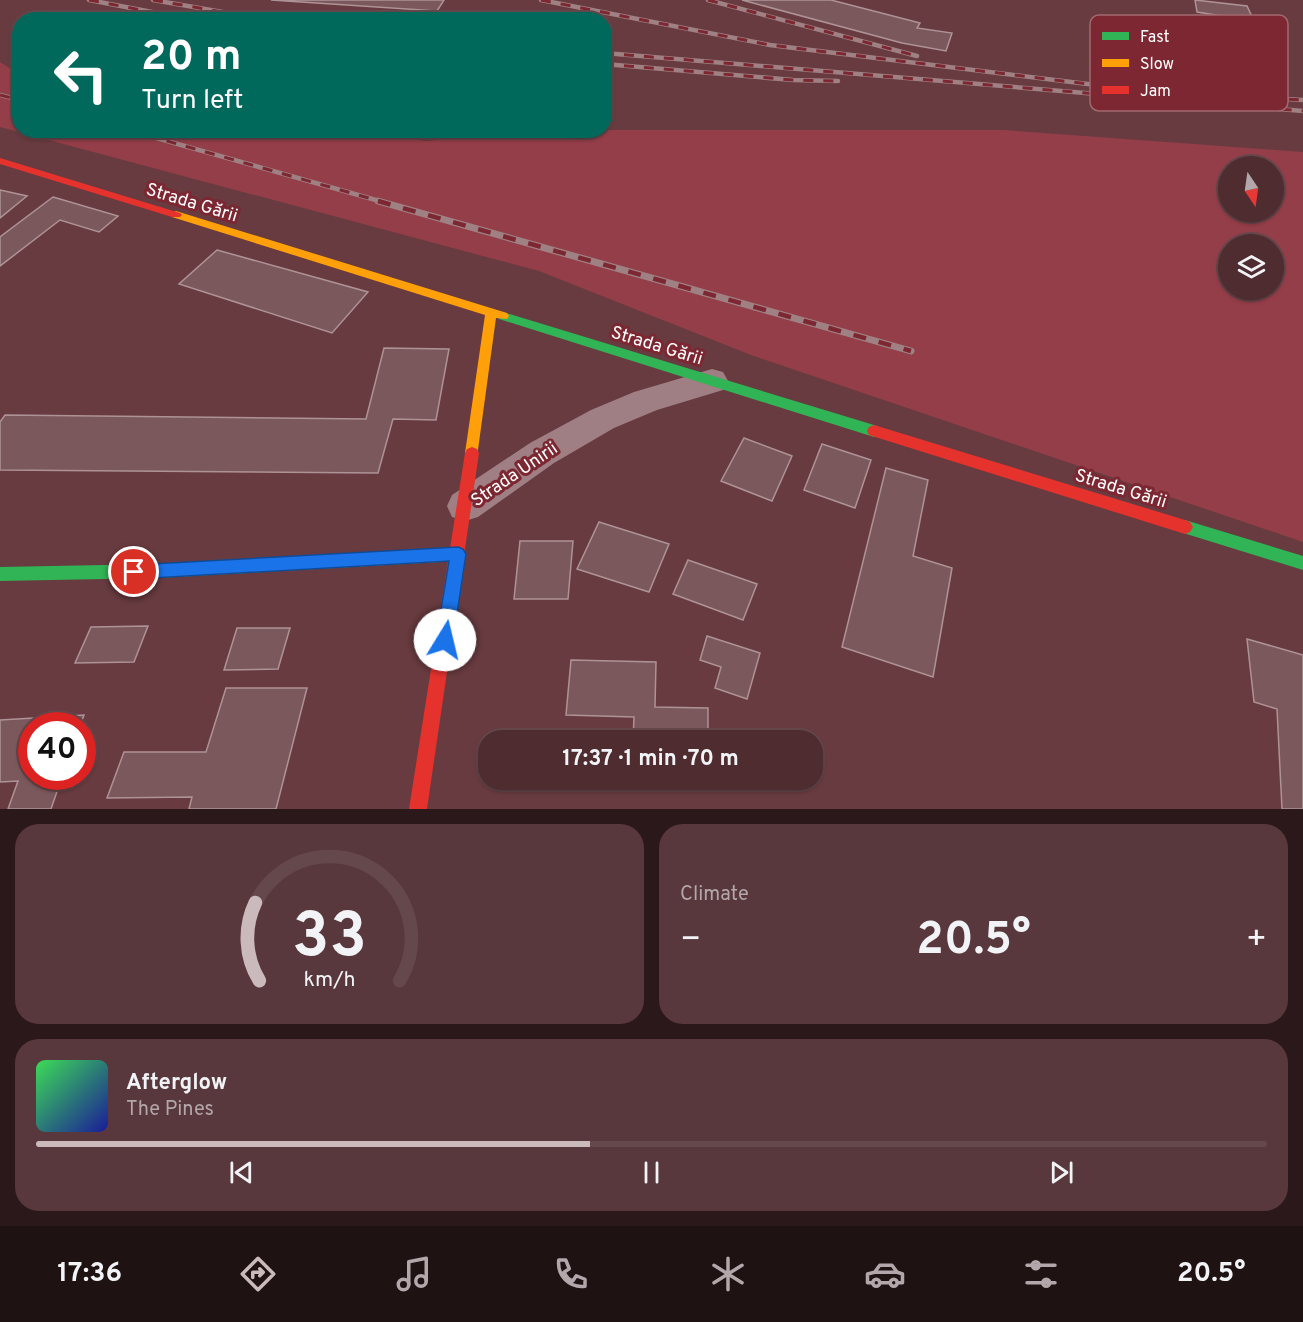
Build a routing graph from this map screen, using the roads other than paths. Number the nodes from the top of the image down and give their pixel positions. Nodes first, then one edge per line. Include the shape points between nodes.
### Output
1 (0, 161) edge
2 (491, 313) junction
3 (712, 381) junction
4 (465, 506) junction
5 (458, 554) junction
6 (1303, 563) edge
7 (0, 574) edge
8 (418, 809) edge

1 - 2 street, Strada Gării
2 - 3 street, Strada Gării
2 - 4 street
3 - 4 street, Strada Unirii via 626,408 582,429
3 - 6 street, Strada Gării
4 - 5 street, Strada Unirii
5 - 7 street via 157,571
5 - 8 street, Strada Unirii

